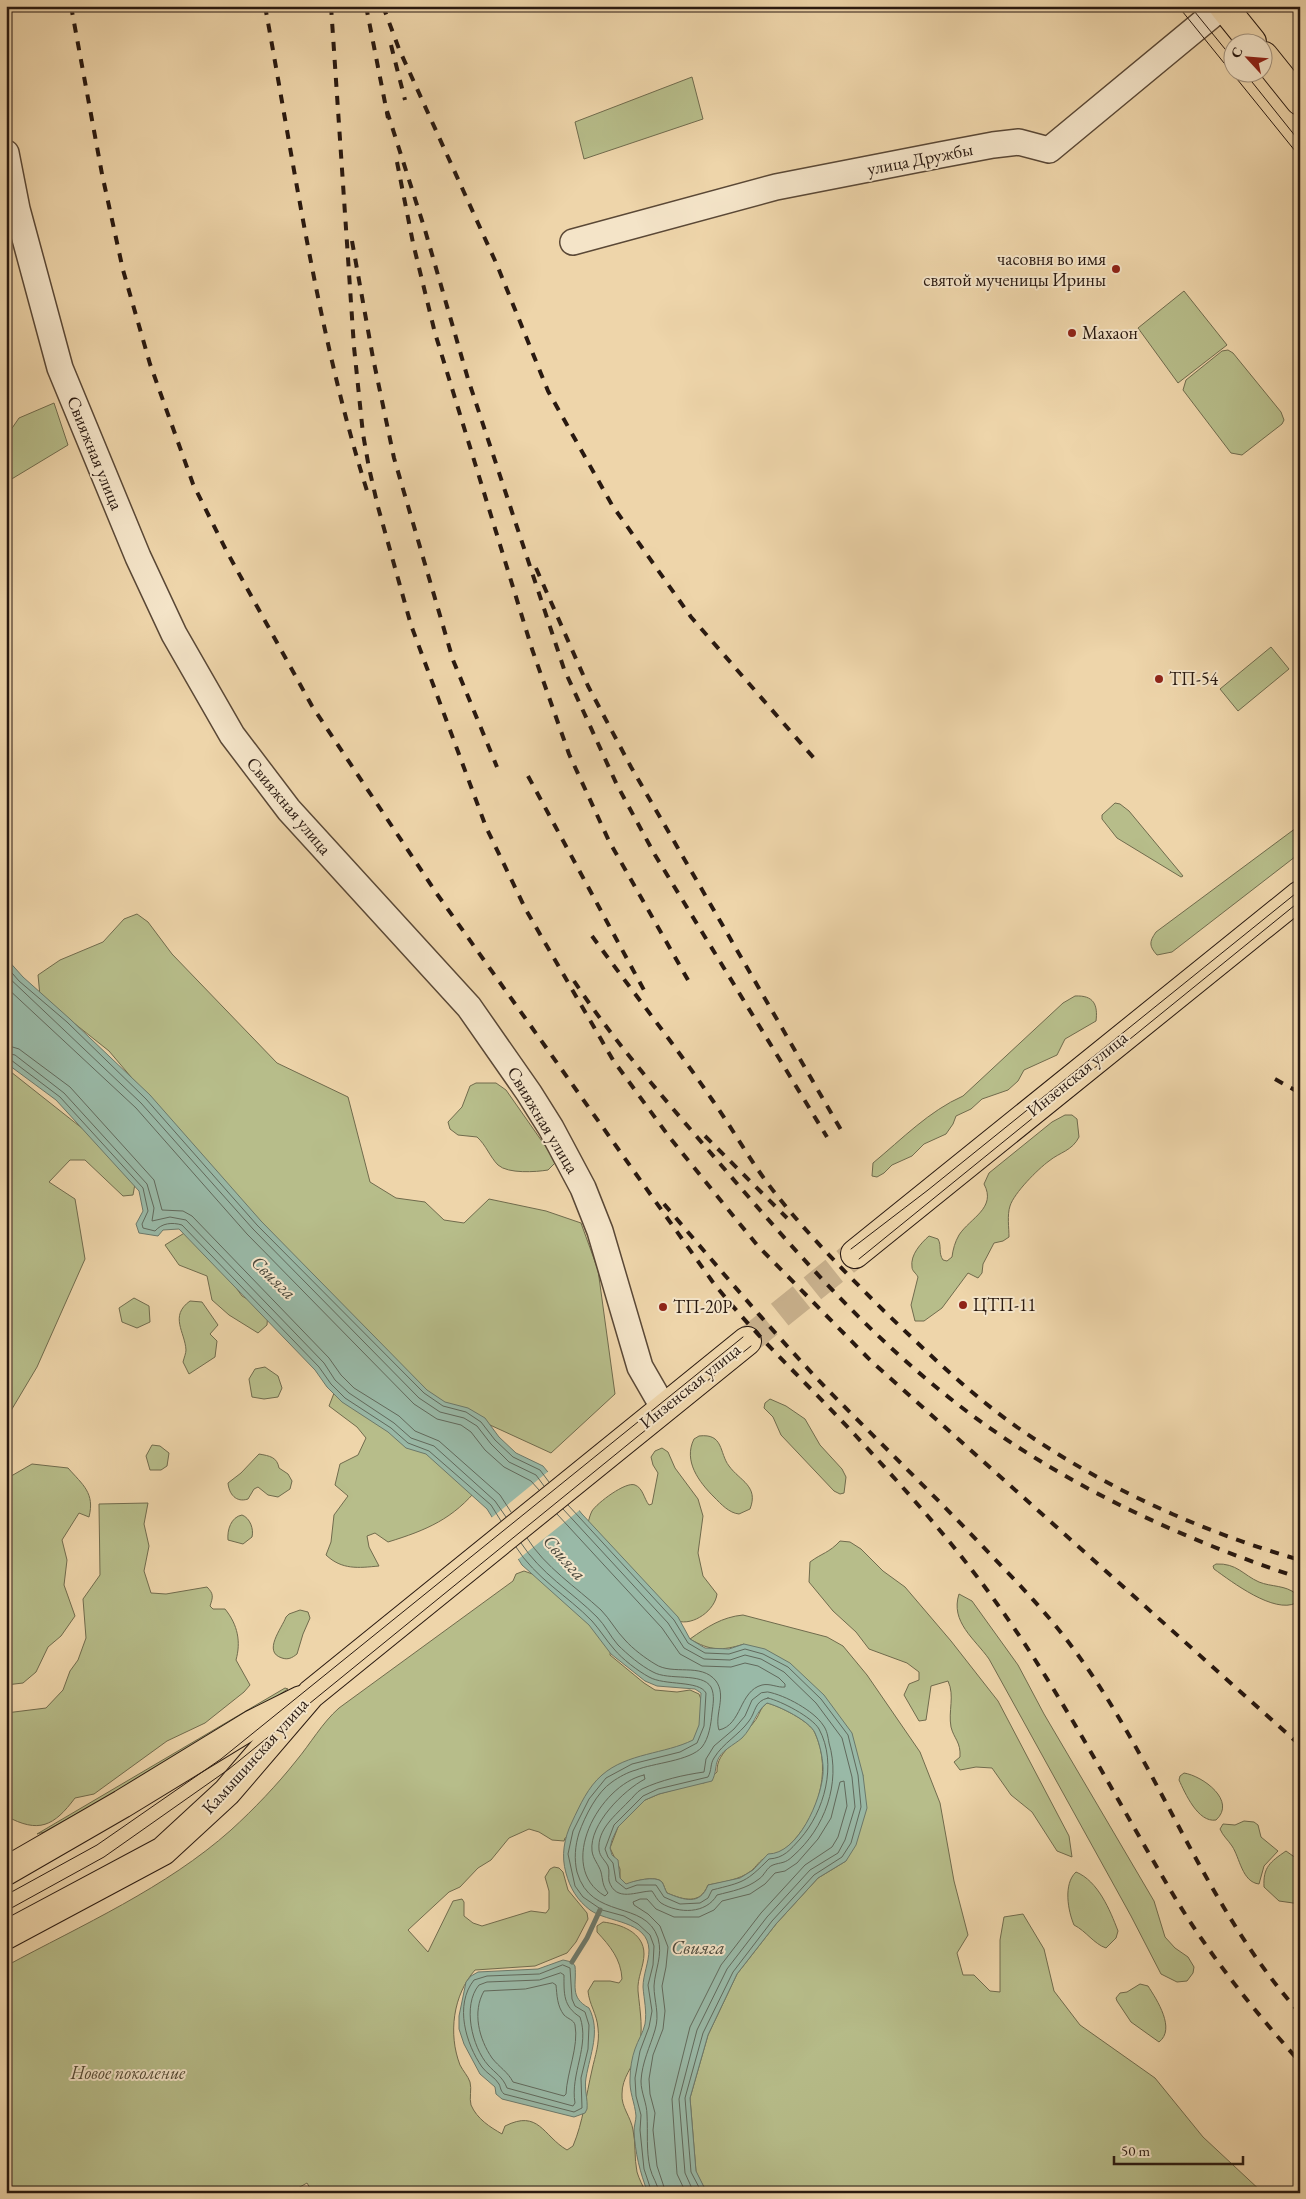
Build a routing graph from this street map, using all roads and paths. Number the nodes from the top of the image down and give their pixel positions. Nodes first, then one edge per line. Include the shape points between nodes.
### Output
1 (1223, 6) edge
2 (1244, 32) edge
3 (1274, 68) edge
4 (1300, 101) edge
5 (6, 153) edge
6 (573, 242) dead end
7 (1300, 895) edge
8 (855, 1254) tunnel mouth
9 (747, 1341) tunnel mouth
10 (663, 1408) junction
11 (311, 1694) junction
12 (6, 1871) edge
13 (6, 1935) edge

1 - 2 main road
1 - 6 street, улица Дружбы via 1049,150 1019,142 993,145 776,187
3 - 4 main road
5 - 10 street, Свияжная улица via 17,209 60,368 138,557 174,634 232,735 289,810 468,1007 529,1093 583,1188 600,1230 640,1367
7 - 8 main road, Инзенская улица
9 - 10 main road, Инзенская улица
10 - 11 main road, Инзенская улица
11 - 12 main road, Камышинская улица via 253,1724
11 - 13 main road, Камышинская улица via 227,1792 163,1851

